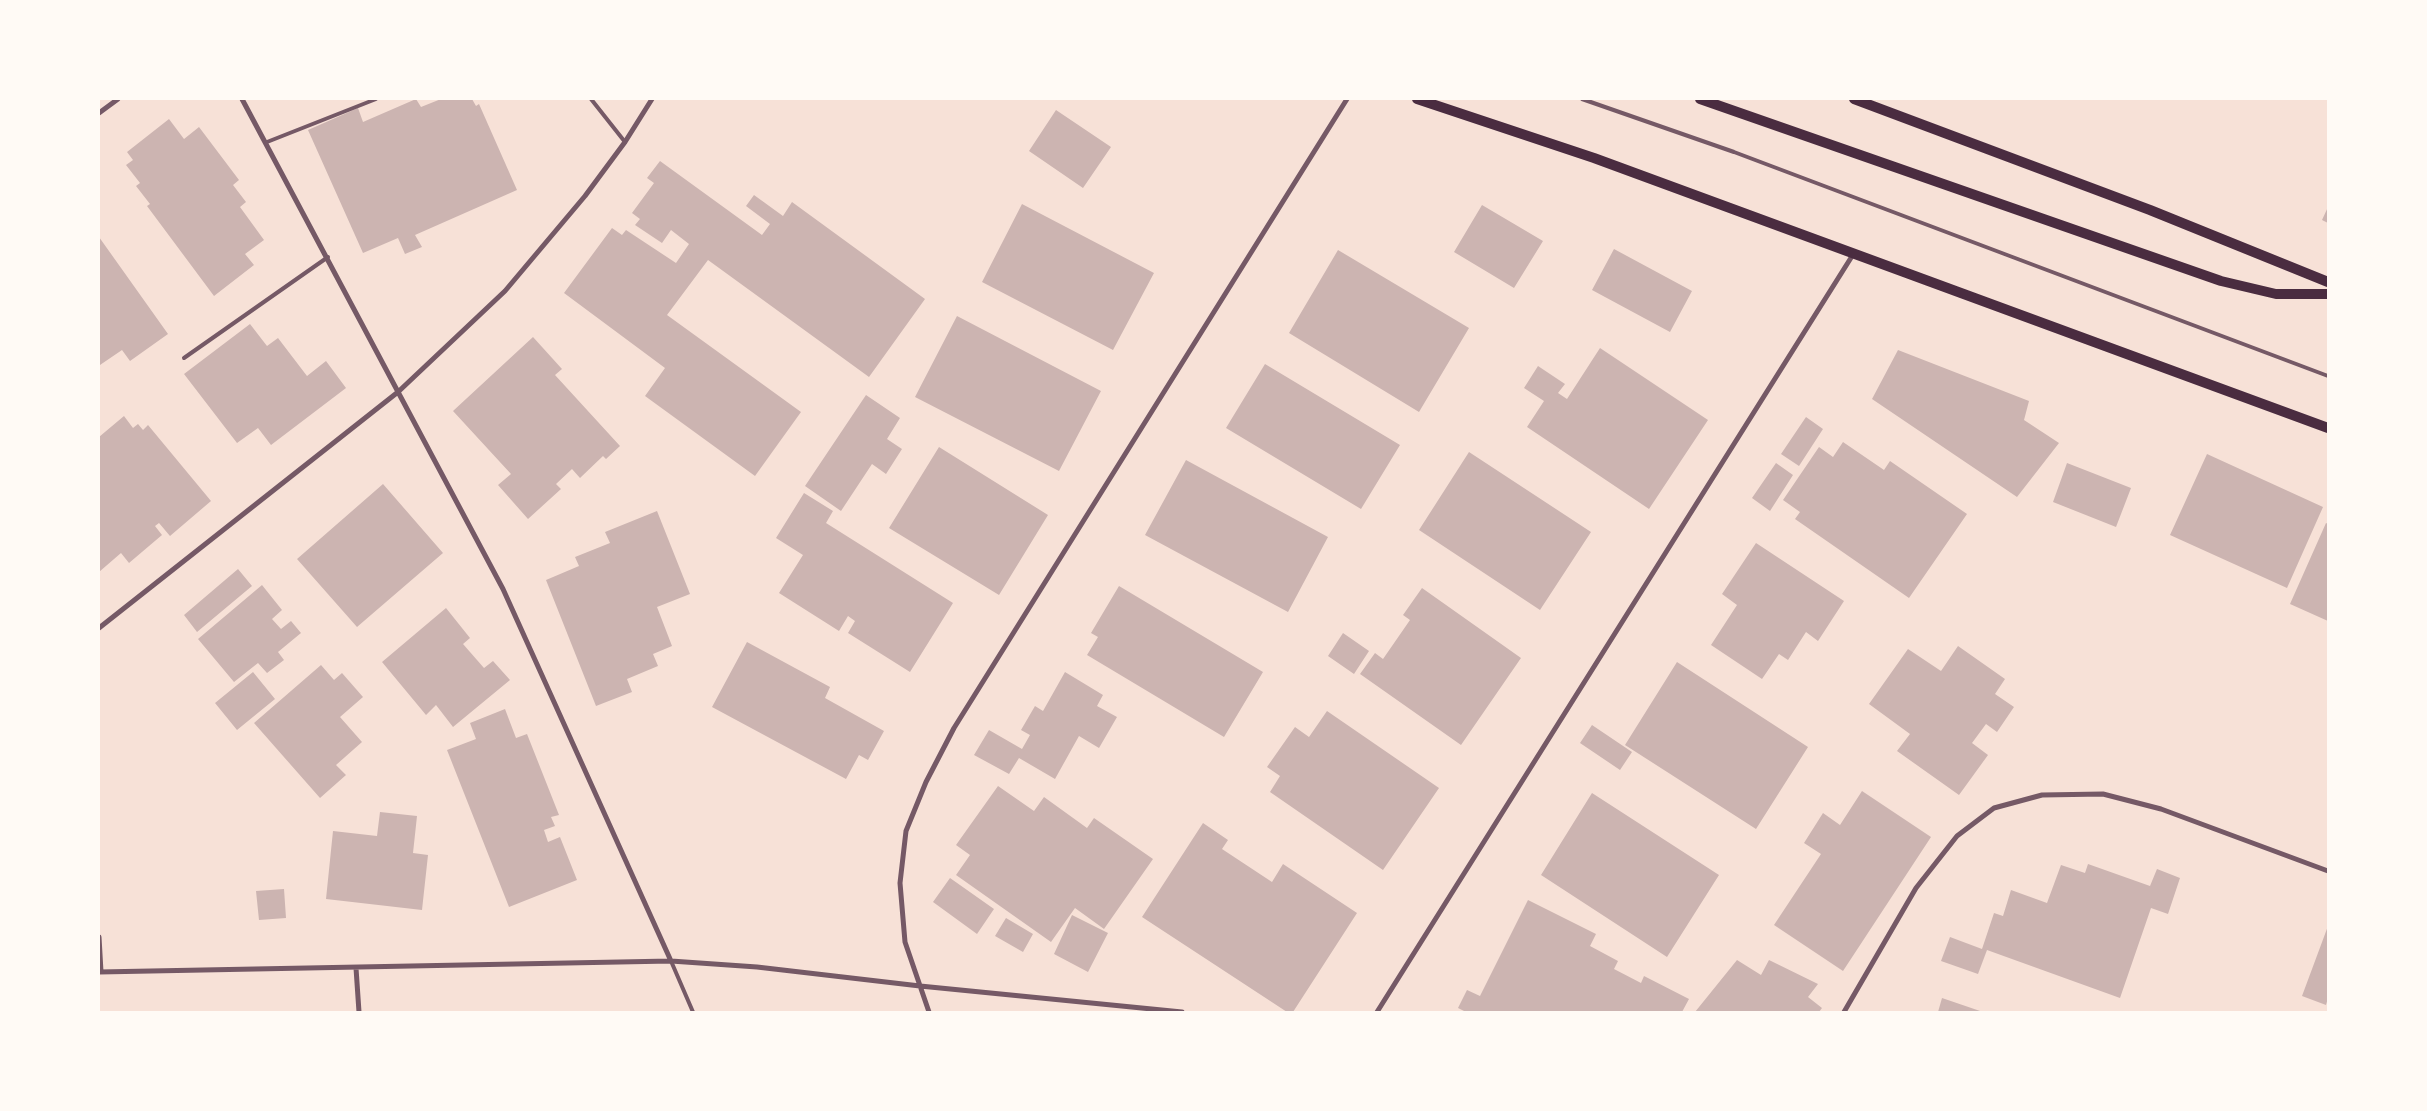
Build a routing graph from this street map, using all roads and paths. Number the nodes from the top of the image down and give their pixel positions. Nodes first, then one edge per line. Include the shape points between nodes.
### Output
1 (118, 99) edge
2 (242, 99) edge
3 (376, 99) edge
4 (590, 99) edge
5 (652, 99) edge
6 (1347, 99) edge
7 (1417, 99) edge
8 (1582, 99) edge
9 (1700, 99) edge
10 (1854, 99) edge
11 (99, 113) edge
12 (267, 142) junction
13 (625, 142) junction
14 (1854, 252) junction
15 (328, 257) junction
16 (2328, 282) edge
17 (2328, 294) edge
18 (184, 358) dead end
19 (2328, 376) edge
20 (398, 392) junction
21 (2328, 428) edge
22 (99, 628) edge
23 (2328, 871) edge
24 (99, 938) edge
25 (671, 961) junction
26 (356, 968) junction
27 (100, 972) edge
28 (920, 986) junction
29 (360, 1012) edge
30 (693, 1012) edge
31 (929, 1012) edge
32 (1182, 1012) edge
33 (1377, 1012) edge
34 (1844, 1012) edge

1 - 11 street
2 - 12 street
3 - 12 lane
4 - 13 lane
5 - 13 street
6 - 28 street via 954,728 926,782 906,831 900,884 905,942
7 - 14 main road via 1594,158
8 - 19 lane via 1734,152
9 - 17 main road via 2221,281 2276,294
10 - 16 main road via 2150,210
12 - 15 street
13 - 20 street via 585,196 505,291
14 - 21 main road
14 - 33 street
15 - 18 lane
15 - 20 street
20 - 22 street
20 - 25 street via 503,589
23 - 34 street via 2161,809 2103,794 2042,795 1994,808 1957,836 1916,888
24 - 27 street
25 - 26 street
25 - 28 street via 758,967
25 - 30 lane
26 - 27 street
26 - 29 street
28 - 31 street
28 - 32 street

